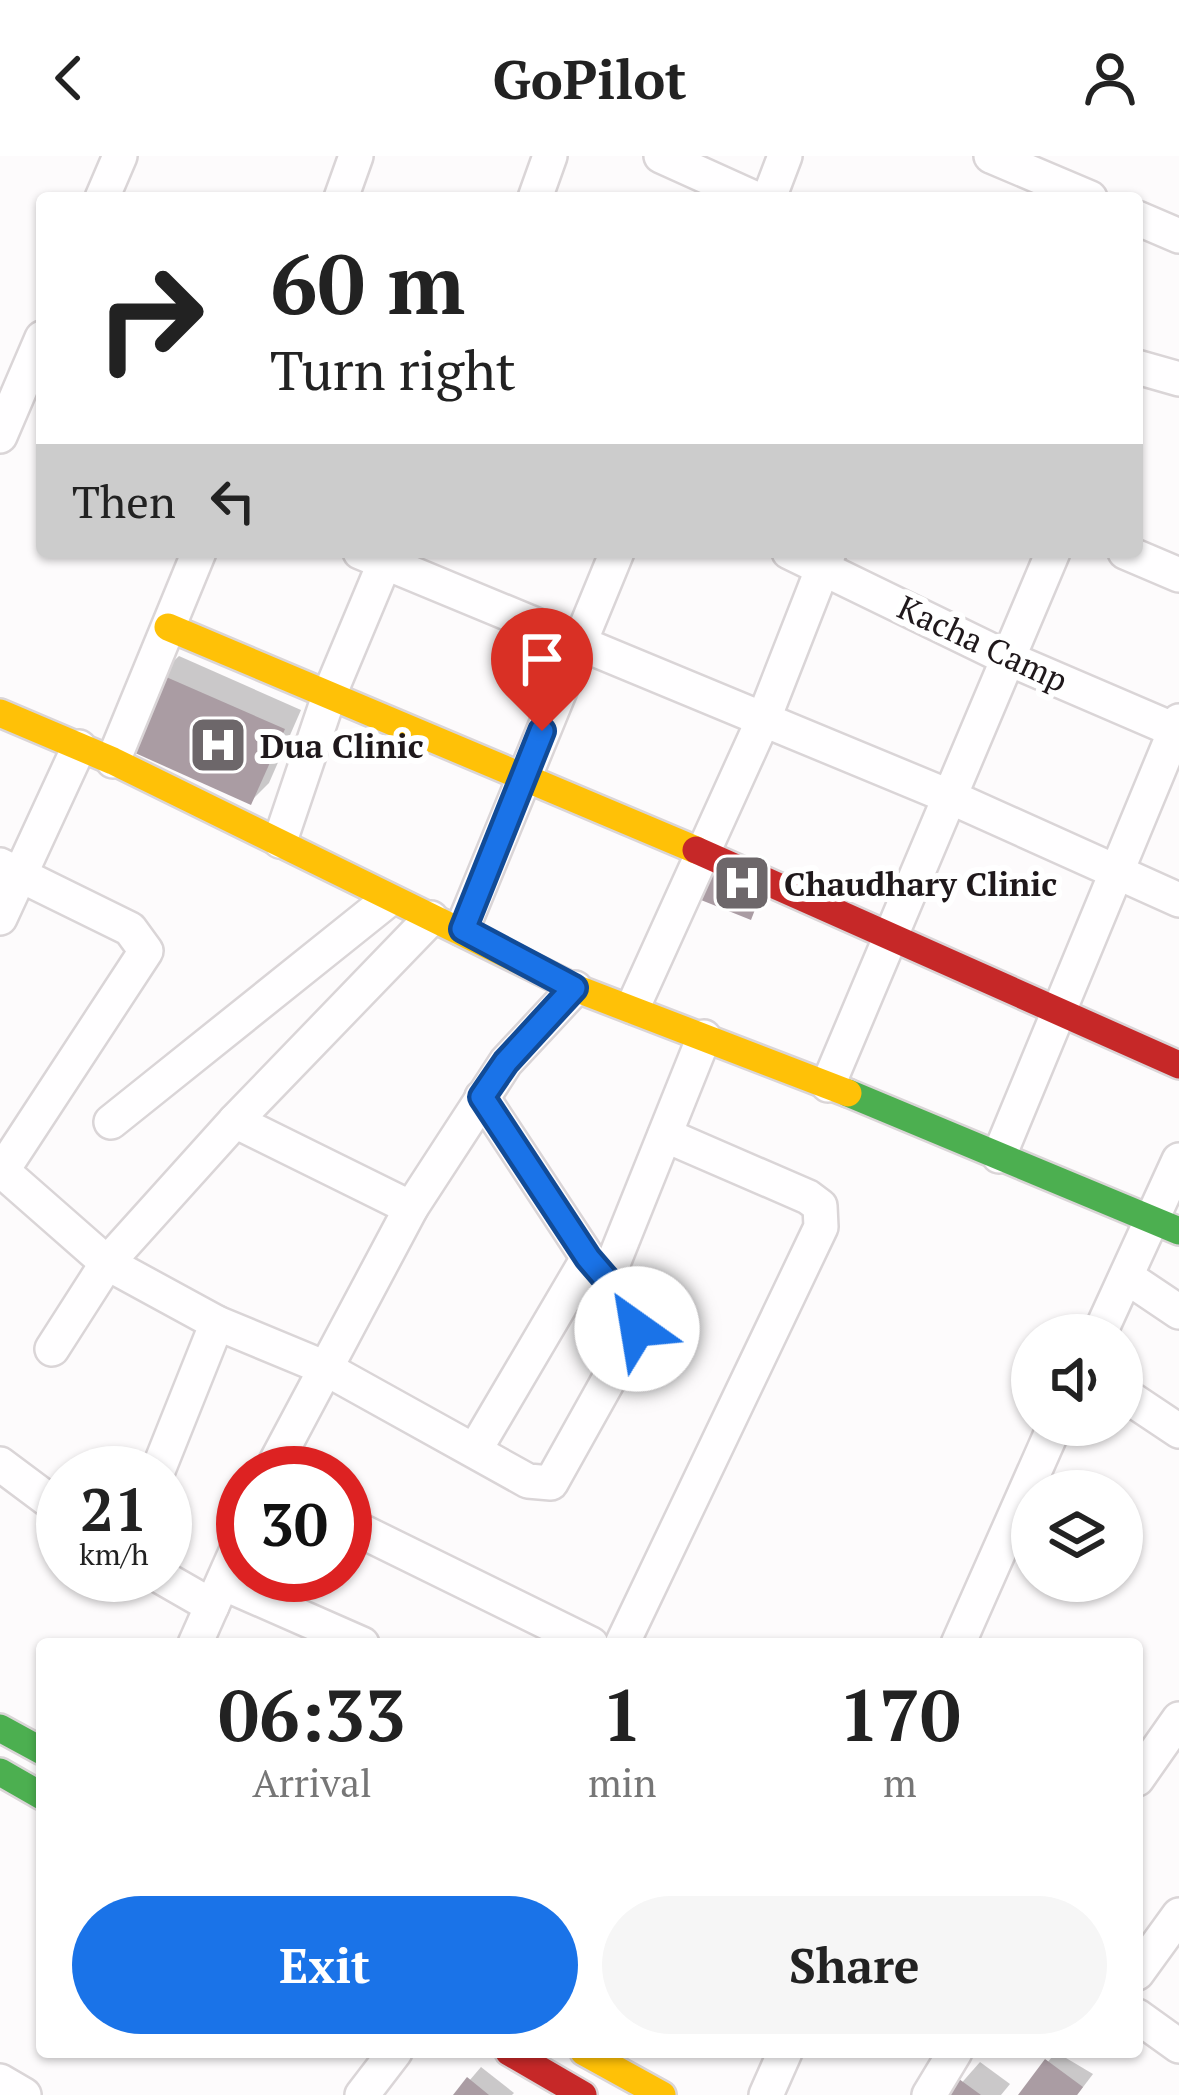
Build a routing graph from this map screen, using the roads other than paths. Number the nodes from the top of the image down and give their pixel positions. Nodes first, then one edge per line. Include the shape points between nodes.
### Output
1 (120, 156) edge
2 (356, 156) edge
3 (550, 156) edge
4 (661, 156) edge
5 (785, 156) edge
6 (991, 156) edge
7 (105, 192) edge
8 (343, 192) edge
9 (537, 192) edge
10 (741, 192) edge
11 (771, 192) edge
12 (1076, 192) edge
13 (1143, 221) edge
14 (1179, 236) edge
15 (36, 352) edge
16 (1143, 369) edge
17 (1179, 379) edge
18 (0, 436) edge
19 (197, 558) edge
20 (377, 558) edge
21 (385, 558) edge
22 (614, 558) edge
23 (1050, 558) edge
24 (1139, 558) edge
25 (826, 559) edge
26 (1179, 575) edge
27 (168, 627) junction
28 (580, 647) junction
29 (1007, 658) junction
30 (330, 692) junction
31 (0, 713) edge
32 (764, 718) junction
33 (1178, 728) edge
34 (79, 747) junction
35 (113, 761) junction
36 (523, 772) junction
37 (948, 796) junction
38 (280, 841) junction
39 (700, 853) junction
40 (11, 871) edge
41 (1117, 871) junction
42 (388, 900) junction
43 (1179, 900) edge
44 (0, 918) edge
45 (447, 924) junction
46 (891, 937) junction
47 (574, 988) junction
48 (633, 1007) junction
49 (1059, 1011) junction
50 (704, 1036) junction
51 (1179, 1065) edge
52 (828, 1085) junction
53 (482, 1097) junction
54 (235, 1120) junction
55 (112, 1122) dead end
56 (665, 1135) junction
57 (999, 1156) junction
58 (1179, 1160) edge
59 (1, 1170) edge
60 (411, 1208) junction
61 (1166, 1226) edge
62 (106, 1263) junction
63 (597, 1270) junction
64 (1127, 1277) junction
65 (1179, 1312) edge
66 (1109, 1314) edge
67 (217, 1323) junction
68 (52, 1348) dead end
69 (323, 1366) junction
70 (1143, 1407) edge
71 (1179, 1431) edge
72 (168, 1446) edge
73 (283, 1446) edge
74 (1045, 1446) edge
75 (475, 1450) junction
76 (0, 1464) edge
77 (36, 1491) edge
78 (372, 1535) edge
79 (216, 1597) edge
80 (238, 1602) edge
81 (198, 1638) edge
82 (344, 1638) edge
83 (579, 1638) edge
84 (625, 1638) edge
85 (961, 1638) edge
86 (1179, 1719) edge
87 (0, 1728) edge
88 (36, 1748) edge
89 (1143, 1770) edge
90 (0, 1772) edge
91 (36, 1793) edge
92 (1179, 1915) edge
93 (1143, 1965) edge
94 (1143, 2020) edge
95 (1179, 2046) edge
96 (390, 2058) edge
97 (518, 2058) edge
98 (595, 2058) edge
99 (782, 2058) edge
100 (951, 2058) edge
101 (0, 2081) edge
102 (24, 2095) edge
103 (362, 2095) edge
104 (583, 2095) edge
105 (662, 2095) edge
106 (766, 2095) edge
107 (928, 2095) edge

1 - 7 street
2 - 8 street
3 - 9 street
4 - 10 street
5 - 11 street
6 - 12 street
13 - 14 street
15 - 18 street
16 - 17 street
19 - 27 street
20 - 30 street
21 - 28 street
22 - 28 street
23 - 29 street
24 - 26 street
25 - 29 street, Kacha Camp
25 - 32 street
27 - 30 street
27 - 35 street
28 - 32 street
28 - 36 street
29 - 33 street, Kacha Camp
29 - 37 street
30 - 36 street
30 - 38 street
31 - 34 street
32 - 37 street
32 - 39 street
33 - 41 street
34 - 35 street
34 - 40 street
35 - 38 street
36 - 39 street
36 - 45 street
37 - 41 street
37 - 46 street
38 - 42 street
39 - 46 street
39 - 48 street
40 - 44 street
40 - 59 street via 130,929 146,951
41 - 43 street
41 - 49 street
42 - 45 street
42 - 55 street
45 - 47 street
45 - 54 street
46 - 49 street
46 - 52 street
47 - 48 street
47 - 53 street
48 - 50 street
49 - 51 street
49 - 57 street
50 - 52 street
50 - 56 street
52 - 57 street
53 - 60 street
53 - 63 street
54 - 60 street
54 - 62 street
56 - 63 street
56 - 84 street via 808,1197 820,1206 821,1227
57 - 61 street
58 - 61 street
59 - 62 street
60 - 69 street
61 - 64 street
62 - 67 street
62 - 68 street
63 - 75 street
63 - 75 street via 638,1316 637,1329 551,1484 528,1481
64 - 65 street
64 - 66 street
67 - 69 street
67 - 72 street
69 - 73 street
69 - 75 street
70 - 71 street
74 - 85 street
76 - 77 street
78 - 83 street
79 - 81 street
80 - 82 street
86 - 89 street
87 - 88 street
90 - 91 street
92 - 93 street
94 - 95 street
96 - 103 street
97 - 104 street
98 - 105 street
99 - 106 street
100 - 107 street
101 - 102 street

